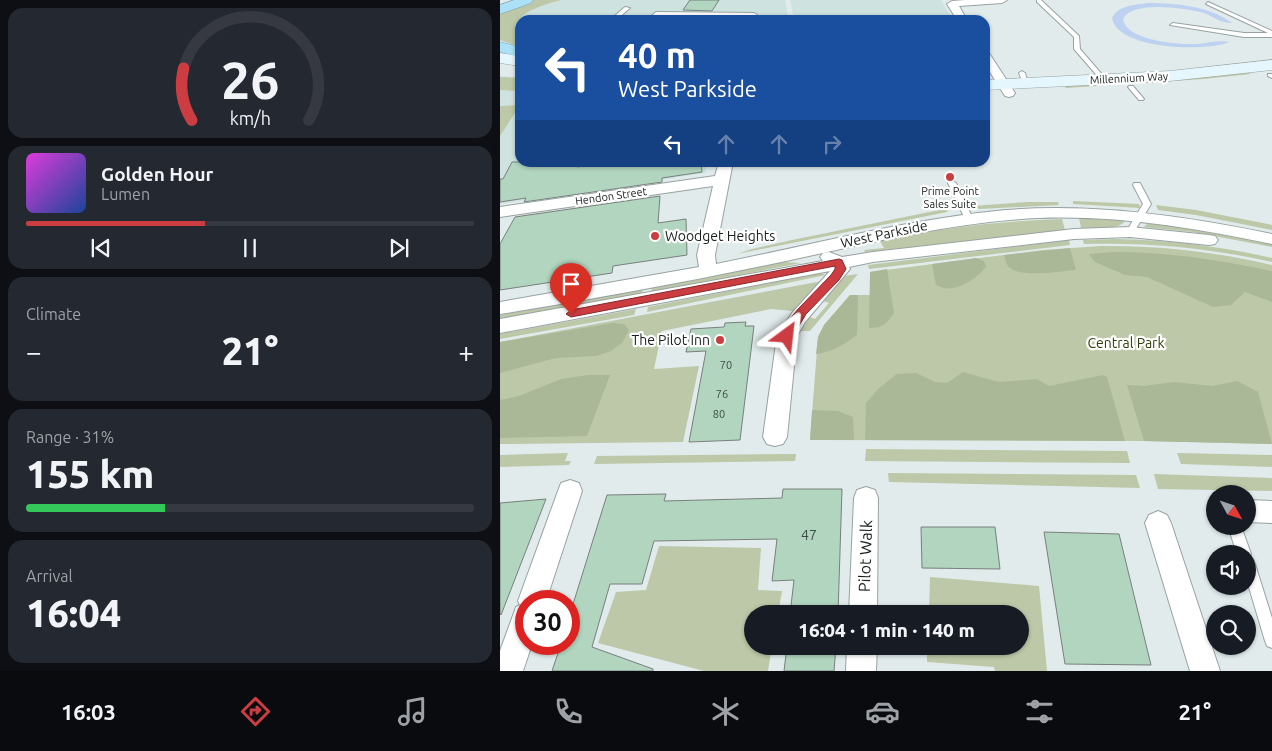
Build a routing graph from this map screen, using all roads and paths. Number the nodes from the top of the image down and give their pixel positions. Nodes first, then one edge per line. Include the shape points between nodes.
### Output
1 (526, 0) edge
2 (1002, 0) edge
3 (1039, 1) edge
4 (1208, 3) dead end
5 (628, 8) dead end
6 (500, 10) edge
7 (619, 15) edge
8 (655, 15) edge
9 (754, 15) dead end
10 (959, 15) edge
11 (1173, 25) dead end
12 (1272, 34) edge
13 (500, 47) edge
14 (515, 51) edge
15 (500, 58) edge
16 (515, 60) edge
17 (990, 63) edge
18 (500, 69) edge
19 (515, 70) edge
20 (1269, 71) edge
21 (1102, 79) junction
22 (990, 86) edge
23 (1007, 89) junction
24 (990, 93) edge
25 (725, 167) edge
26 (722, 180) junction
27 (952, 184) dead end
28 (1137, 185) dead end
29 (500, 212) edge
30 (1140, 217) junction
31 (969, 219) junction
32 (1130, 232) junction
33 (1272, 239) edge
34 (803, 252) junction
35 (1272, 252) edge
36 (837, 270) junction
37 (708, 271) junction
38 (500, 308) edge
39 (500, 326) edge
40 (774, 437) dead end
41 (570, 491) dead end
42 (866, 498) dead end
43 (1256, 511) edge
44 (1272, 512) edge
45 (1158, 523) dead end
46 (536, 590) edge
47 (1256, 590) edge
48 (863, 605) edge
49 (1272, 642) edge
50 (515, 650) edge
51 (862, 655) edge
52 (508, 671) edge
53 (861, 671) edge
54 (1205, 671) edge

1 - 6 highway
2 - 10 street via 951,3
3 - 21 lane via 1077,37 1077,49
4 - 12 lane
5 - 7 lane
8 - 9 lane
11 - 12 lane via 1244,35
13 - 14 highway
15 - 16 street
17 - 23 street
18 - 19 street
20 - 21 street, Millennium Way
20 - 23 street, Millennium Way via 1136,93
21 - 23 street, Millennium Way via 1024,78
22 - 23 street, Millennium Way
23 - 24 street, Millennium Way
25 - 26 street
26 - 29 street, Hendon Street
26 - 37 street via 706,255
27 - 31 lane
28 - 30 lane via 1147,204
30 - 31 street, West Parkside via 1068,213
30 - 32 lane
30 - 33 street, West Parkside
31 - 34 street, West Parkside via 902,229
32 - 35 street, West Parkside via 1201,239
32 - 36 street, West Parkside via 1044,237
34 - 36 street via 828,257
34 - 37 street, West Parkside
36 - 39 street, West Parkside
36 - 40 street via 802,311 787,336
37 - 38 street, West Parkside
41 - 46 street
42 - 48 street, Pilot Walk
43 - 44 street
45 - 54 street
47 - 49 lane
50 - 52 street
51 - 53 street

